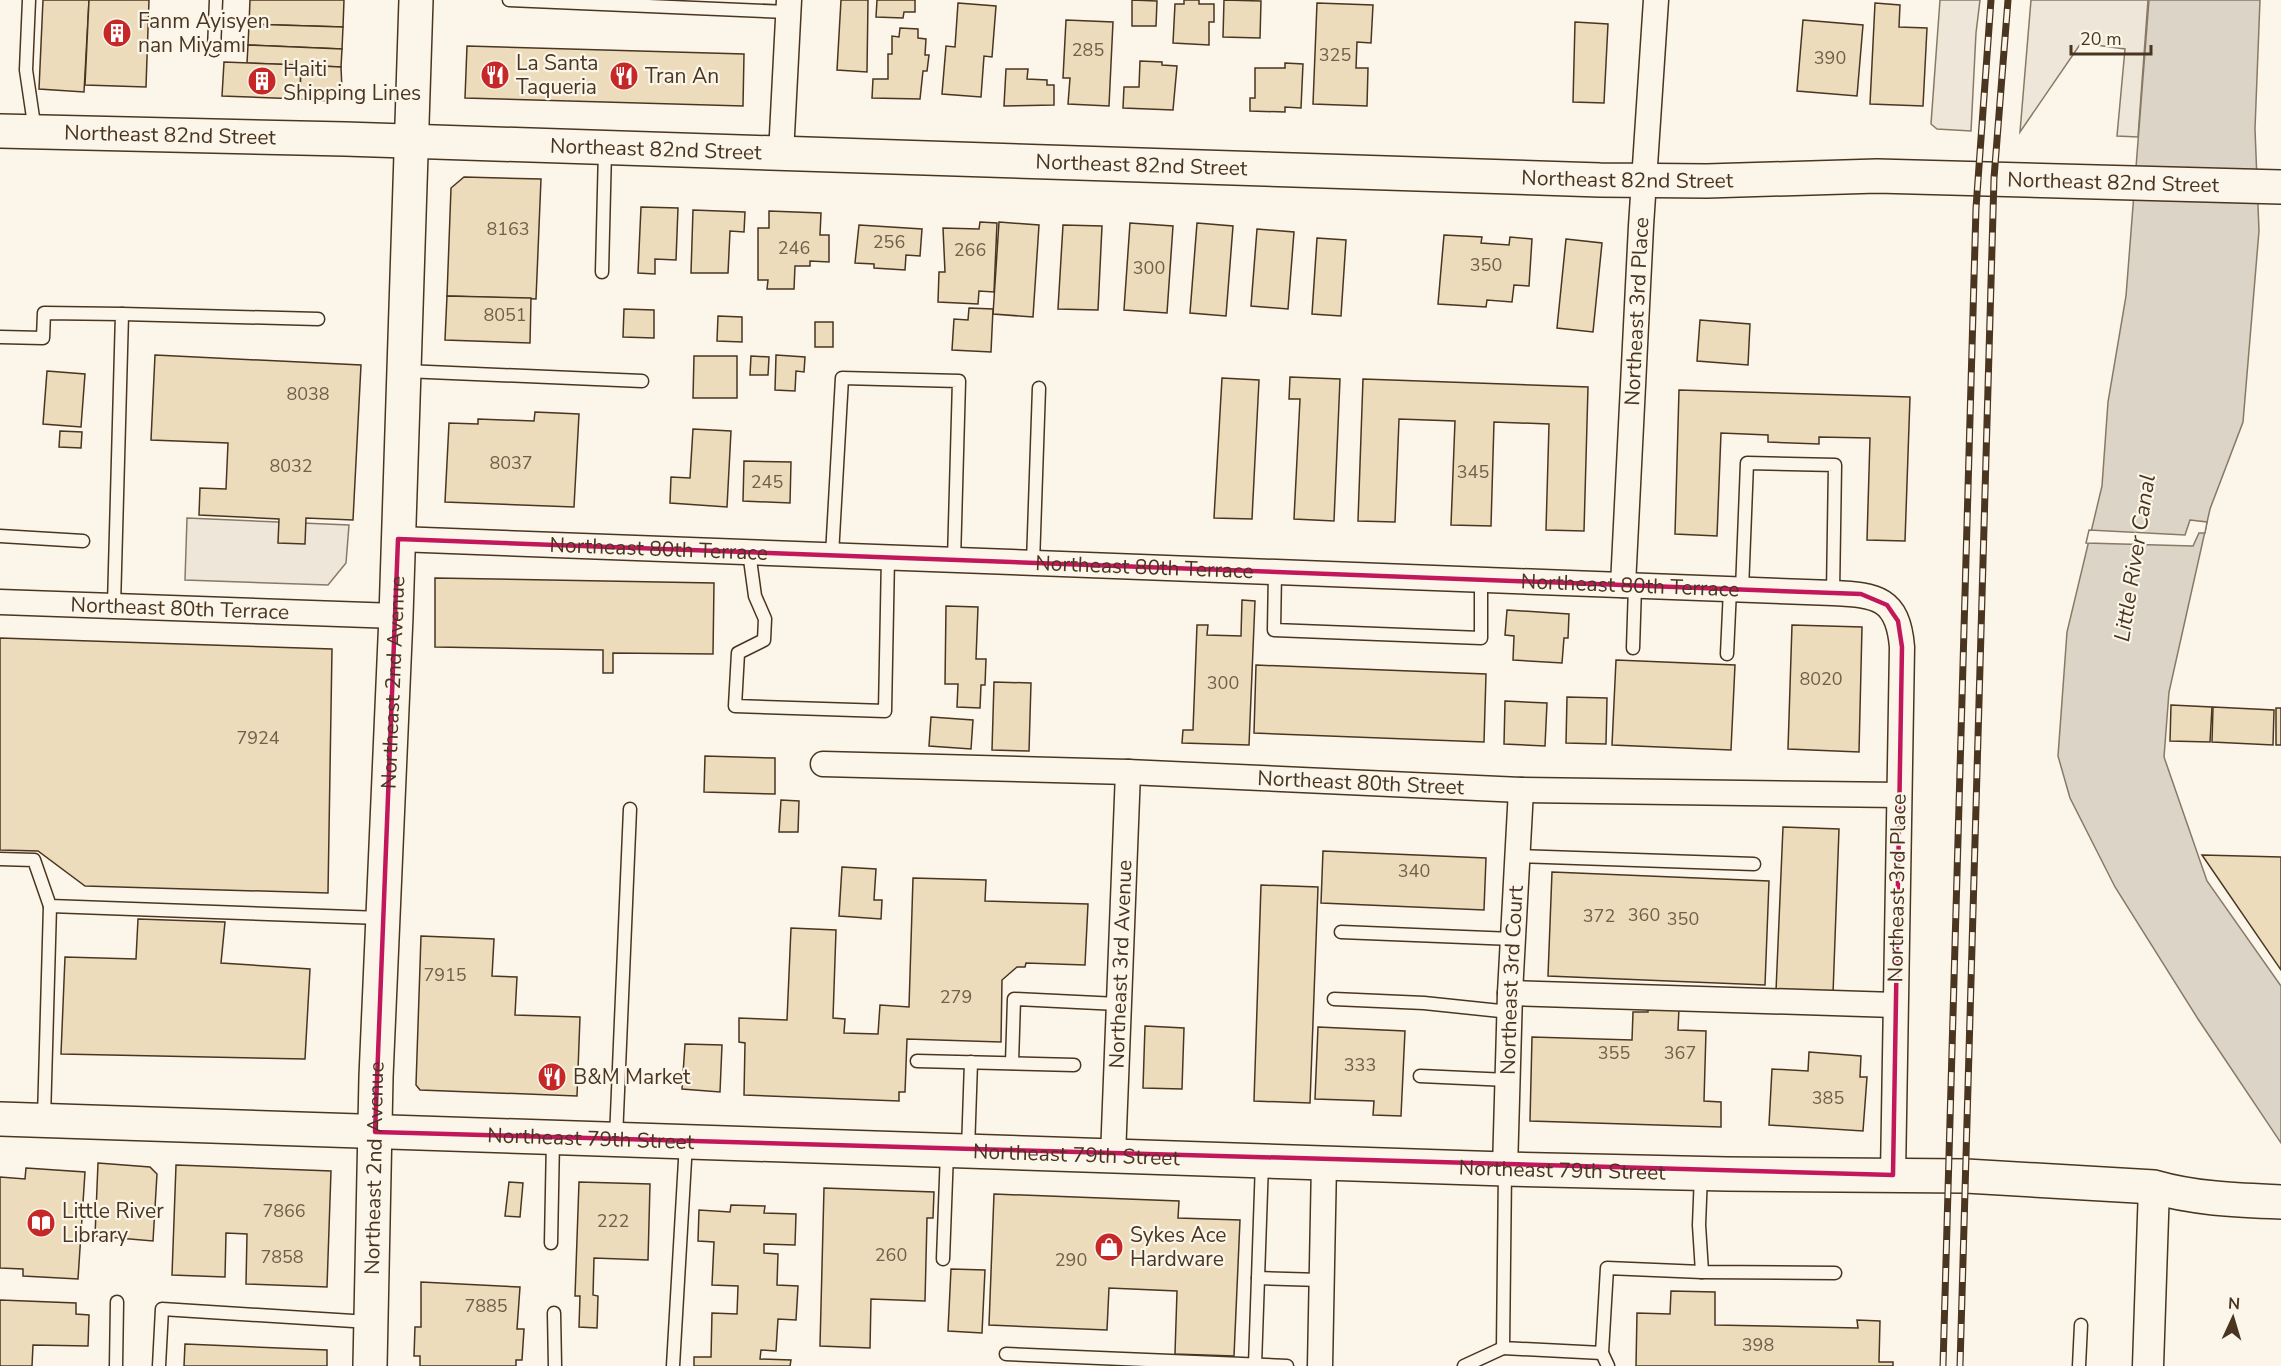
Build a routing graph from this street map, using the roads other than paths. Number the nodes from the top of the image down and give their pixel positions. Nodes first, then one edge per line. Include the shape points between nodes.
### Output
1 (29, 0) edge
2 (216, 0) edge
3 (416, 0) edge
4 (509, 0) edge
5 (1656, 0) edge
6 (789, 6) edge
7 (214, 50) dead end
8 (0, 131) edge
9 (35, 132) junction
10 (411, 142) junction
11 (605, 148) junction
12 (781, 154) junction
13 (1644, 181) junction
14 (2271, 186) edge
15 (602, 272) dead end
16 (122, 314) junction
17 (318, 319) dead end
18 (0, 337) edge
19 (404, 371) junction
20 (642, 381) dead end
21 (1039, 388) dead end
22 (0, 536) edge
23 (398, 539) junction
24 (82, 541) dead end
25 (749, 552) junction
26 (832, 555) junction
27 (888, 558) junction
28 (954, 560) junction
29 (1034, 563) junction
30 (1275, 572) junction
31 (1481, 580) junction
32 (1629, 585) junction
33 (1736, 589) junction
34 (1833, 593) junction
35 (0, 602) edge
36 (114, 605) junction
37 (1887, 605) joint
38 (396, 616) junction
39 (1632, 648) dead end
40 (1726, 654) dead end
41 (823, 764) dead end
42 (1128, 772) junction
43 (1521, 790) junction
44 (1899, 795) junction
45 (630, 809) dead end
46 (1518, 856) junction
47 (0, 859) edge
48 (1754, 864) dead end
49 (50, 906) junction
50 (383, 918) junction
51 (1341, 932) dead end
52 (1513, 939) junction
53 (1334, 999) dead end
54 (1510, 1002) junction
55 (1118, 1004) junction
56 (1895, 1005) junction
57 (917, 1062) dead end
58 (971, 1062) junction
59 (1012, 1063) junction
60 (1074, 1065) dead end
61 (1420, 1076) dead end
62 (1508, 1080) junction
63 (0, 1119) edge
64 (44, 1121) junction
65 (375, 1132) junction
66 (553, 1137) junction
67 (616, 1140) junction
68 (686, 1142) junction
69 (957, 1151) junction
70 (1113, 1156) junction
71 (1262, 1161) junction
72 (1324, 1163) junction
73 (1505, 1169) junction
74 (1701, 1174) junction
75 (1893, 1175) junction
76 (2281, 1180) edge
77 (2154, 1187) junction
78 (2281, 1202) edge
79 (551, 1243) dead end
80 (943, 1259) dead end
81 (1702, 1272) junction
82 (1835, 1273) dead end
83 (1258, 1278) junction
84 (1320, 1280) junction
85 (117, 1302) dead end
86 (554, 1313) dead end
87 (371, 1322) junction
88 (2081, 1325) dead end
89 (1503, 1348) junction
90 (1602, 1353) junction
91 (1006, 1354) dead end
92 (1255, 1365) edge
93 (116, 1366) edge
94 (159, 1366) edge
95 (370, 1366) edge
96 (555, 1366) edge
97 (673, 1366) edge
98 (1287, 1366) edge
99 (1320, 1366) edge
100 (1464, 1366) edge
101 (1608, 1366) edge
102 (2079, 1366) edge
103 (2148, 1366) edge

1 - 9 lane via 26,70
2 - 7 lane
3 - 10 main road, Northeast 2nd Avenue
4 - 6 lane
5 - 13 street, Northeast 3rd Place
6 - 12 street
8 - 9 main road, Northeast 82nd Street
9 - 10 main road, Northeast 82nd Street
10 - 11 main road, Northeast 82nd Street
10 - 19 main road, Northeast 2nd Avenue
11 - 12 main road, Northeast 82nd Street
11 - 15 lane
12 - 13 main road, Northeast 82nd Street
13 - 14 main road, Northeast 82nd Street via 1877,176
13 - 32 street, Northeast 3rd Place
16 - 17 lane
16 - 18 lane via 44,313 43,338
16 - 36 lane
19 - 20 lane
19 - 23 main road, Northeast 2nd Avenue
21 - 29 lane
22 - 24 lane
23 - 25 street, Northeast 80th Terrace
23 - 38 main road, Northeast 2nd Avenue
25 - 26 street, Northeast 80th Terrace
25 - 27 lane via 755,596 765,619 764,639 738,653 735,706 885,711
26 - 27 street, Northeast 80th Terrace
26 - 28 lane via 842,378 959,381
27 - 28 street, Northeast 80th Terrace
28 - 29 street, Northeast 80th Terrace
29 - 30 street, Northeast 80th Terrace
30 - 31 street, Northeast 80th Terrace
30 - 31 lane via 1274,630 1285,631 1481,638
31 - 32 street, Northeast 80th Terrace
32 - 33 street, Northeast 80th Terrace
32 - 39 lane
33 - 34 street, Northeast 80th Terrace
33 - 34 lane via 1747,463 1835,465
33 - 40 lane
34 - 37 street, Northeast 80th Terrace via 1861,594
35 - 36 street, Northeast 80th Terrace
36 - 38 street, Northeast 80th Terrace
37 - 44 street, Northeast 3rd Place via 1898,621 1902,647
38 - 50 main road, Northeast 2nd Avenue
41 - 42 street, Northeast 80th Street
42 - 43 street, Northeast 80th Street
42 - 55 street, Northeast 3rd Avenue
43 - 44 street, Northeast 80th Street
43 - 46 street, Northeast 3rd Court
44 - 56 street, Northeast 3rd Place
45 - 67 lane
46 - 48 lane
46 - 52 street, Northeast 3rd Court
47 - 49 lane via 34,860
49 - 50 lane
49 - 64 lane
50 - 65 main road, Northeast 2nd Avenue
51 - 52 lane
52 - 54 street, Northeast 3rd Court
53 - 54 lane
54 - 56 street
54 - 62 street, Northeast 3rd Court
55 - 59 lane via 1014,999
55 - 70 street, Northeast 3rd Avenue
56 - 75 street, Northeast 3rd Place
57 - 58 lane
58 - 59 lane
58 - 69 lane
59 - 60 lane
61 - 62 lane
62 - 73 street, Northeast 3rd Court
63 - 64 main road, Northeast 79th Street
64 - 65 main road, Northeast 79th Street
65 - 66 main road, Northeast 79th Street
65 - 87 main road, Northeast 2nd Avenue
66 - 67 main road, Northeast 79th Street
66 - 79 lane
67 - 68 main road, Northeast 79th Street
68 - 69 main road, Northeast 79th Street
68 - 97 lane
69 - 70 main road, Northeast 79th Street
69 - 80 lane
70 - 71 main road, Northeast 79th Street
71 - 72 main road, Northeast 79th Street
71 - 83 lane
72 - 73 main road, Northeast 79th Street
72 - 84 street
73 - 74 main road, Northeast 79th Street
73 - 89 lane
74 - 75 main road, Northeast 79th Street
74 - 81 lane
75 - 77 main road, Northeast 79th Street
76 - 77 main road, Northeast 79th Street via 2208,1177
77 - 78 main road, Northeast 79th Street via 2209,1198
77 - 103 street
81 - 82 lane
81 - 90 lane via 1607,1268
83 - 84 lane
83 - 92 lane
84 - 99 street
85 - 93 lane
86 - 96 lane
87 - 94 lane via 162,1310
87 - 95 main road, Northeast 2nd Avenue
88 - 102 lane
89 - 90 lane
89 - 100 lane
90 - 101 lane
91 - 92 lane
92 - 98 lane

